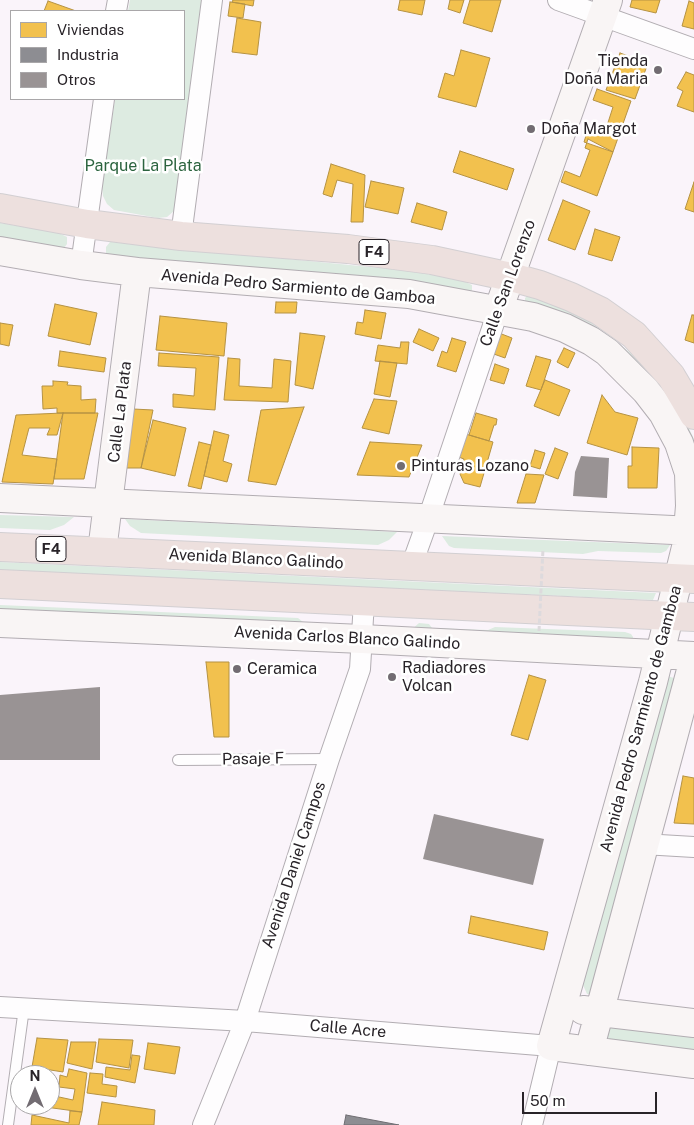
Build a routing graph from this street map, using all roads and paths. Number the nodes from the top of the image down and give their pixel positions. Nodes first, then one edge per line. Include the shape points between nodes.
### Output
1 (212, 0) edge
2 (558, 0) edge
3 (605, 8) edge
4 (694, 49) edge
5 (104, 100) edge
6 (0, 208) edge
7 (88, 224) junction
8 (181, 236) junction
9 (0, 251) edge
10 (81, 265) junction
11 (137, 272) junction
12 (511, 277) junction
13 (498, 311) junction
14 (694, 415) edge
15 (0, 498) edge
16 (108, 502) junction
17 (428, 520) junction
18 (691, 531) edge
19 (0, 546) edge
20 (543, 549) dead end
21 (102, 551) junction
22 (410, 567) junction
23 (686, 579) edge
24 (0, 584) edge
25 (364, 601) junction
26 (682, 616) edge
27 (0, 622) edge
28 (539, 631) dead end
29 (362, 639) junction
30 (660, 654) junction
31 (694, 658) edge
32 (329, 759) junction
33 (178, 760) dead end
34 (643, 844) junction
35 (694, 847) edge
36 (0, 1007) edge
37 (24, 1008) junction
38 (562, 1008) junction
39 (600, 1012) junction
40 (245, 1021) junction
41 (694, 1023) edge
42 (551, 1046) junction
43 (589, 1052) junction
44 (694, 1064) edge
45 (8, 1125) edge
46 (203, 1125) edge
47 (532, 1125) edge

1 - 8 street
2 - 3 street
3 - 4 street
3 - 12 street, Calle San Lorenzo
5 - 7 street
6 - 7 highway, F4
7 - 8 highway, F4
7 - 10 street
8 - 12 highway, F4 via 348,249 432,260
9 - 10 street, Avenida Pedro Sarmiento de Gamboa
10 - 11 street, Avenida Pedro Sarmiento de Gamboa
11 - 13 street, Avenida Pedro Sarmiento de Gamboa via 409,294
11 - 16 street, Calle La Plata
12 - 13 street, Calle San Lorenzo
12 - 14 highway, F4 via 571,297 600,311 634,335 671,376
13 - 17 street, Calle San Lorenzo
13 - 18 street, Avenida Pedro Sarmiento de Gamboa via 533,317 591,341 607,352 646,391 679,443 689,473
15 - 16 street
16 - 17 street
16 - 21 street, Calle La Plata
17 - 18 street
17 - 22 street, Calle San Lorenzo
18 - 23 street, Avenida Pedro Sarmiento de Gamboa
19 - 21 highway, F4
20 - 28 path, bridge
21 - 22 highway, Avenida Blanco Galindo / F4
22 - 23 highway, F4
23 - 26 street, Avenida Pedro Sarmiento de Gamboa
24 - 25 highway, F4
25 - 26 highway, F4
25 - 29 street, Avenida Daniel Campos
26 - 30 street, Avenida Pedro Sarmiento de Gamboa
27 - 29 street, Avenida Carlos Blanco Galindo
29 - 30 street, Avenida Carlos Blanco Galindo
29 - 32 street, Avenida Daniel Campos via 360,669
30 - 31 street, Avenida Carlos Blanco Galindo
30 - 38 street, Avenida Pedro Sarmiento de Gamboa
31 - 34 street
32 - 33 lane, Pasaje F
32 - 40 street, Avenida Daniel Campos
34 - 35 street
34 - 39 street
36 - 37 street, Calle Acre
37 - 40 street, Calle Acre
37 - 45 lane
38 - 39 street
38 - 42 street, Avenida Pedro Sarmiento de Gamboa
39 - 41 street
39 - 43 street
40 - 42 street, Calle Acre
40 - 46 street, Avenida Daniel Campos
42 - 43 street, Calle Acre
42 - 47 street, Avenida Pedro Sarmiento de Gamboa
43 - 44 street, Calle Acre

